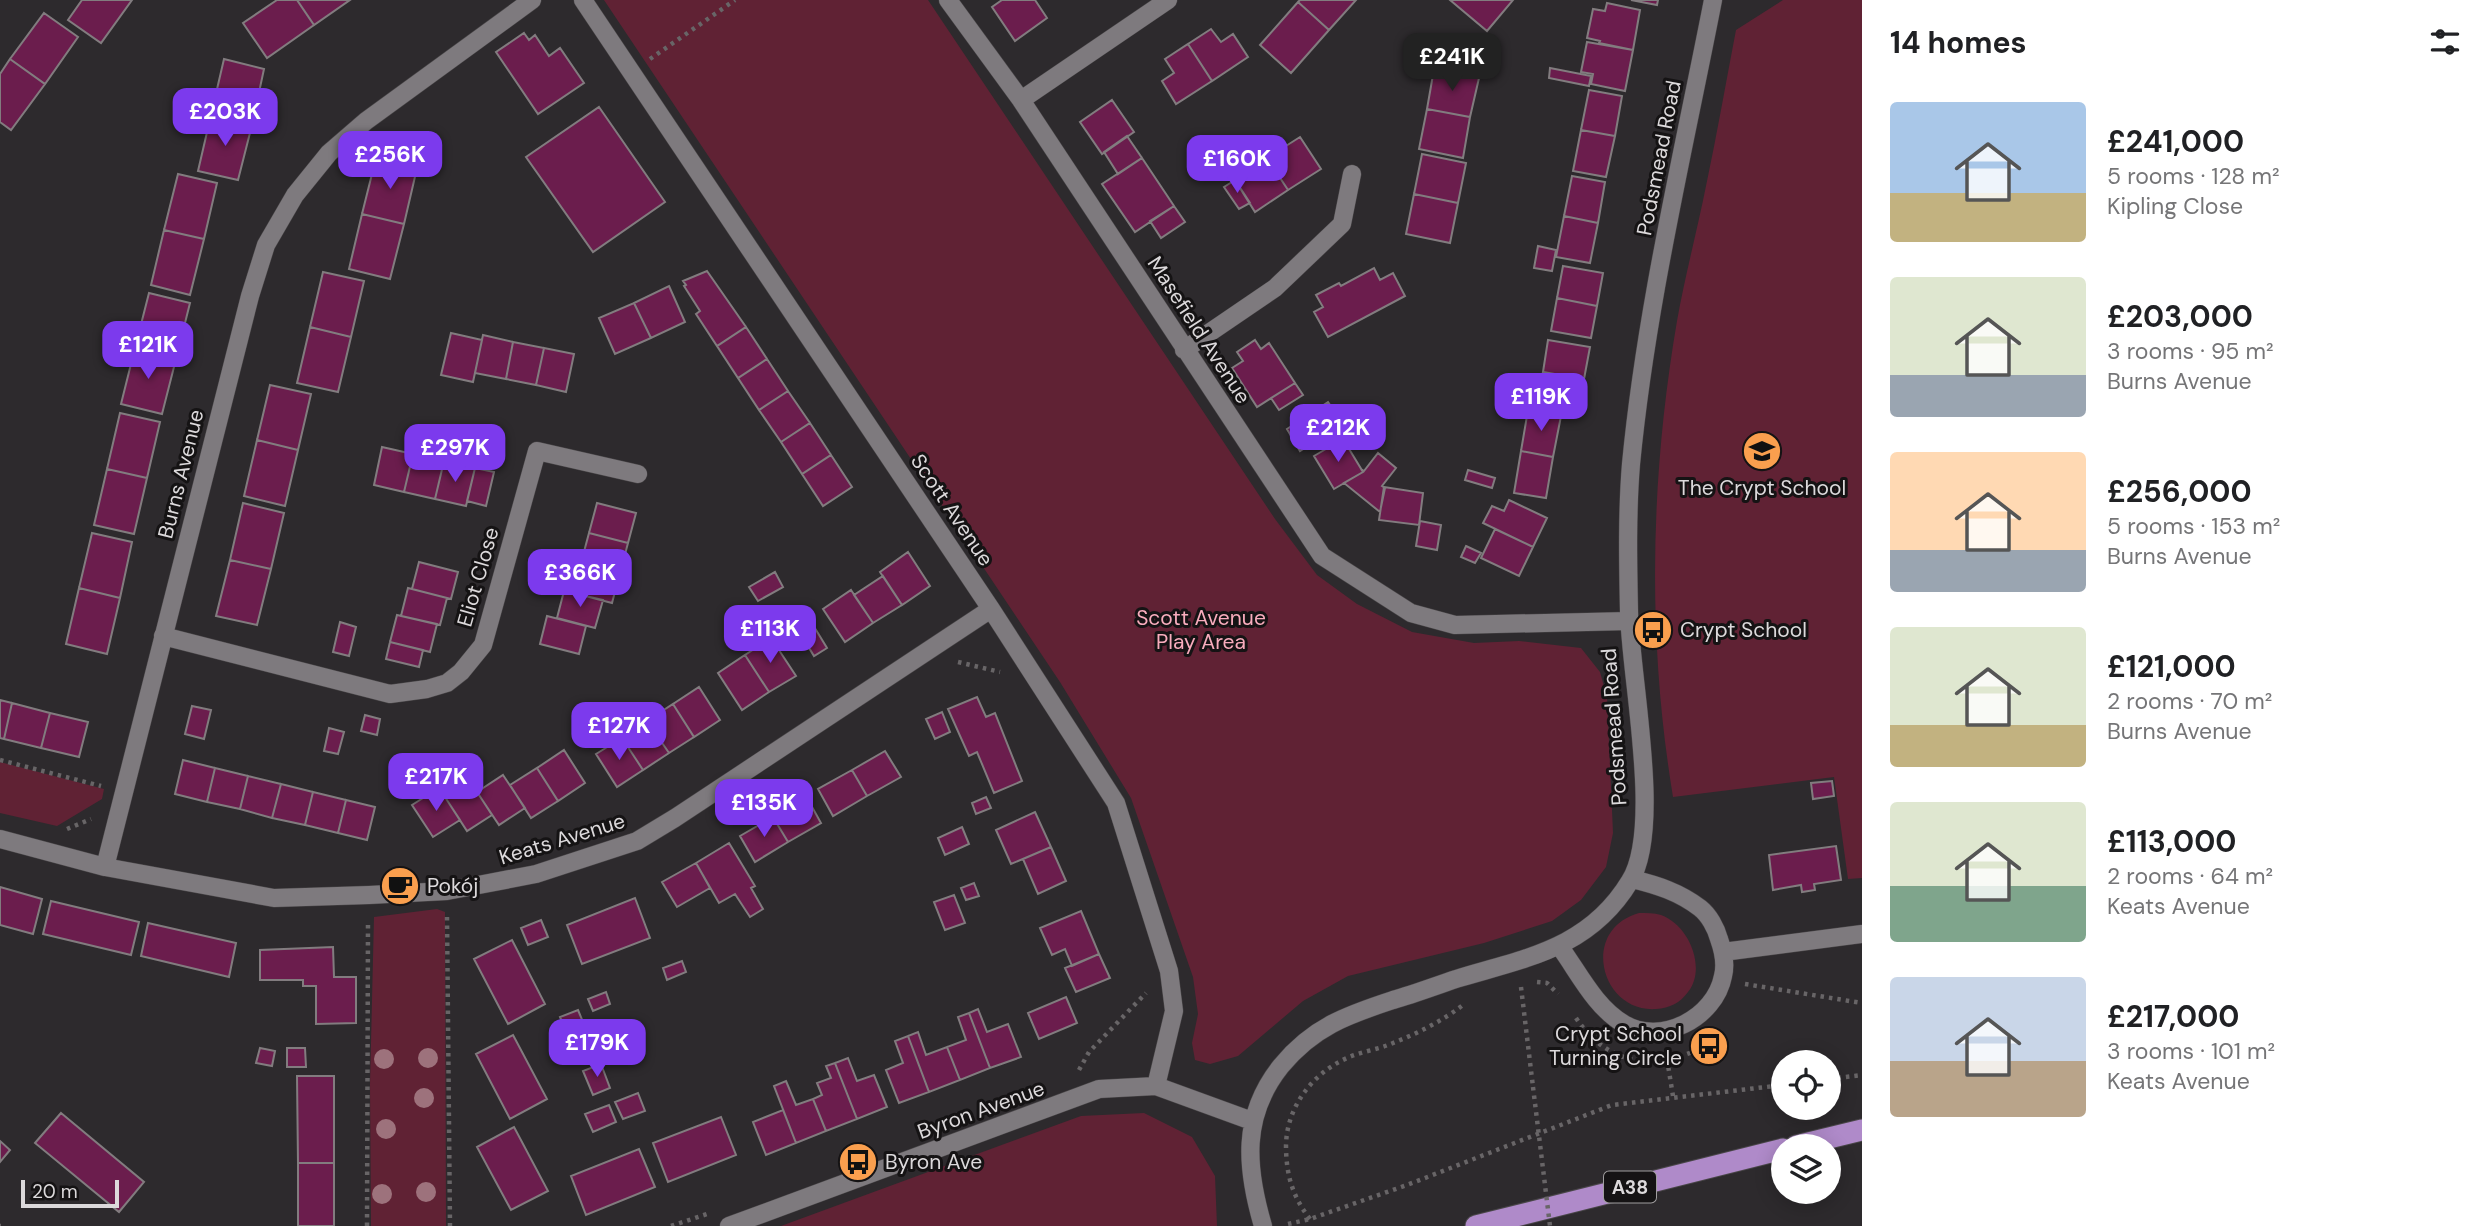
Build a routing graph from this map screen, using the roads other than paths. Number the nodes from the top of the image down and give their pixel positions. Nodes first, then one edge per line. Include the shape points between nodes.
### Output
1 (532, 0) edge
2 (583, 0) edge
3 (948, 0) edge
4 (1168, 0) edge
5 (1713, 0) edge
6 (1021, 100) junction
7 (1352, 173) dead end
8 (1184, 350) junction
9 (638, 474) dead end
10 (991, 609) junction
11 (1629, 621) junction
12 (163, 636) junction
13 (0, 839) edge
14 (105, 867) junction
15 (1632, 879) junction
16 (1862, 934) edge
17 (1560, 947) junction
18 (1723, 952) junction
19 (1156, 1086) junction
20 (1252, 1121) junction
21 (1862, 1130) edge
22 (1841, 1135) edge
23 (1771, 1152) edge
24 (729, 1226) edge
25 (1263, 1226) edge
26 (1476, 1226) edge

1 - 12 street, Burns Avenue via 366,121 329,153 295,195 266,245
2 - 10 street, Scott Avenue
3 - 6 street, Masefield Avenue
4 - 6 street
5 - 11 street, Podsmead Road via 1642,381 1628,517
6 - 8 street, Masefield Avenue
7 - 8 street via 1342,224 1275,288
8 - 11 street, Masefield Avenue via 1322,556 1411,613 1455,625
9 - 12 street, Eliot Close via 537,451 483,645 447,683 390,694
10 - 14 street, Keats Avenue via 637,841 536,874 447,891 274,898
10 - 19 street, Scott Avenue via 1116,803 1169,971 1174,1012
11 - 15 street, Podsmead Road via 1644,792 1643,842
12 - 14 street, Burns Avenue
13 - 14 street, Keats Avenue
15 - 17 street, Podsmead Road via 1603,914
15 - 18 street via 1665,887 1702,909 1716,929
16 - 18 street
17 - 18 street via 1603,1009 1625,1025 1665,1032 1695,1020 1715,995 1723,976
17 - 20 street, Podsmead Road via 1517,972 1457,979 1349,1014 1316,1032 1269,1081
19 - 20 street, Byron Avenue
19 - 24 street, Byron Avenue via 1100,1089
20 - 25 street, Podsmead Road via 1252,1189
21 - 22 highway
23 - 26 highway, A38

